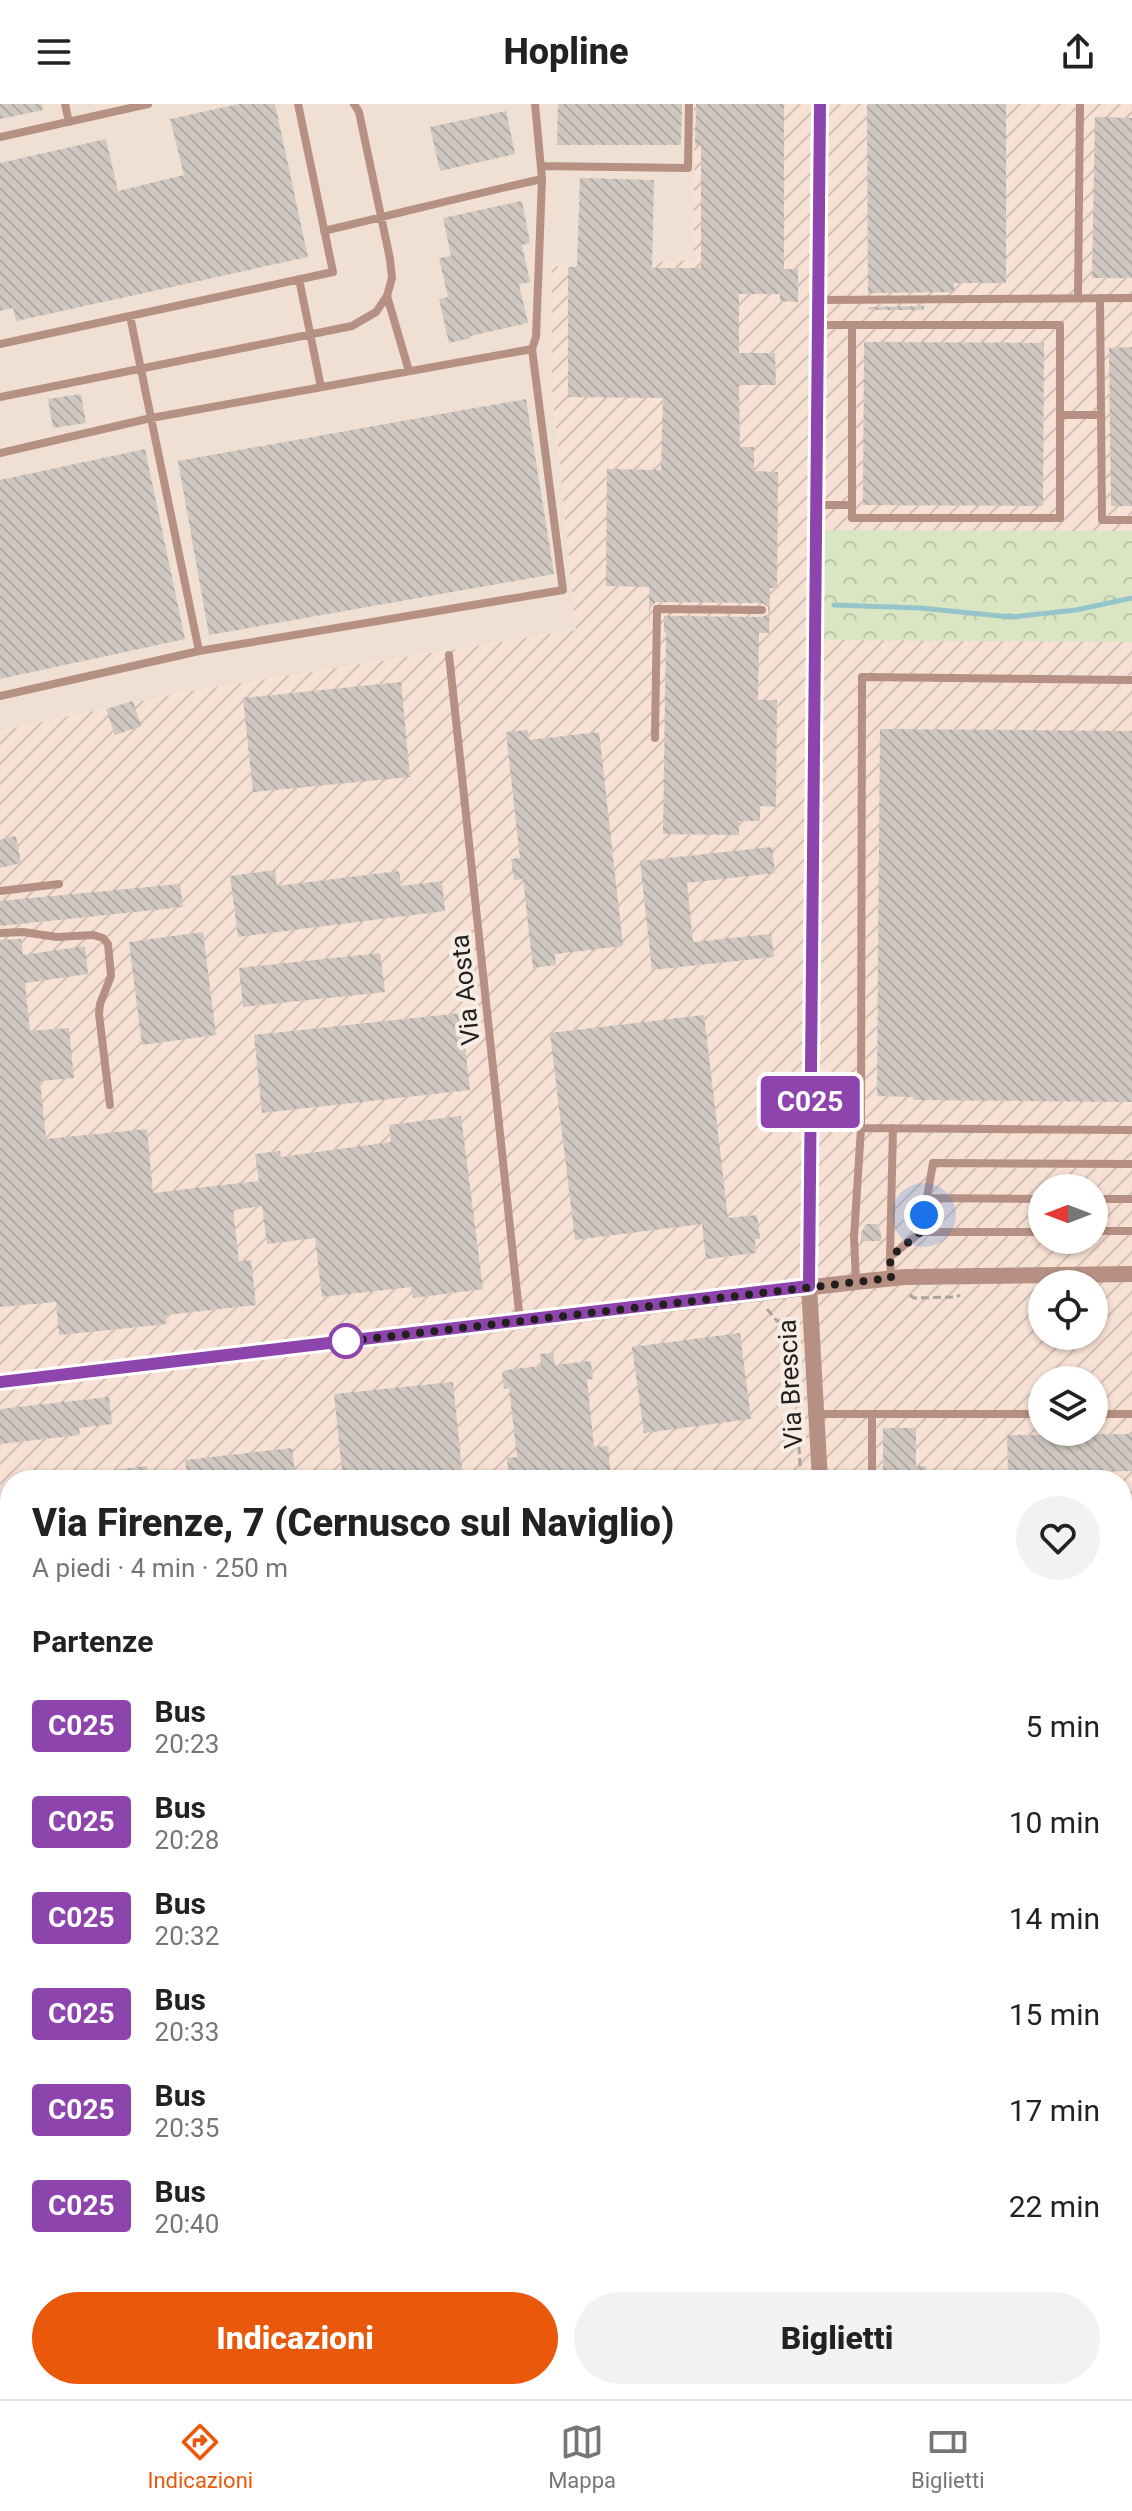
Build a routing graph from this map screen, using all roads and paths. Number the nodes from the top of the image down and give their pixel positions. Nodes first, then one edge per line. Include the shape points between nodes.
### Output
1 (65, 104) edge
2 (148, 104) edge
3 (298, 104) edge
4 (354, 104) edge
5 (535, 104) edge
6 (689, 104) edge
7 (820, 104) edge
8 (1080, 104) edge
9 (69, 122) junction
10 (0, 137) edge
11 (541, 166) junction
12 (542, 179) junction
13 (382, 218) junction
14 (324, 231) junction
15 (299, 279) junction
16 (387, 296) junction
17 (1078, 298) junction
18 (1100, 298) junction
19 (1132, 298) edge
20 (818, 300) junction
21 (130, 316) junction
22 (818, 325) junction
23 (852, 325) junction
24 (310, 334) junction
25 (0, 344) edge
26 (532, 349) junction
27 (141, 369) junction
28 (409, 371) junction
29 (321, 387) junction
30 (0, 397) edge
31 (1060, 415) junction
32 (1101, 415) junction
33 (151, 418) junction
34 (0, 441) edge
35 (1, 452) edge
36 (816, 505) junction
37 (852, 505) junction
38 (1132, 520) edge
39 (762, 610) dead end
40 (199, 651) junction
41 (449, 655) dead end
42 (1132, 680) edge
43 (0, 696) edge
44 (655, 738) dead end
45 (59, 884) dead end
46 (0, 891) edge
47 (0, 933) edge
48 (110, 1105) dead end
49 (861, 1128) junction
50 (893, 1128) junction
51 (1132, 1130) edge
52 (1132, 1164) edge
53 (927, 1198) junction
54 (1028, 1199) edge
55 (1108, 1199) edge
56 (1132, 1199) edge
57 (1108, 1231) edge
58 (1132, 1231) edge
59 (921, 1232) junction
60 (1028, 1232) edge
61 (890, 1257) junction
62 (1132, 1274) edge
63 (891, 1278) junction
64 (856, 1282) junction
65 (809, 1286) junction
66 (767, 1309) dead end
67 (520, 1321) junction
68 (0, 1382) edge
69 (816, 1414) junction
70 (872, 1414) junction
71 (1028, 1414) edge
72 (1108, 1414) edge
73 (1132, 1414) edge
74 (800, 1470) edge
75 (819, 1470) edge
76 (872, 1470) edge

1 - 9 lane
2 - 9 lane
3 - 14 lane
4 - 13 lane
5 - 11 lane
6 - 11 lane via 688,168
7 - 20 street, Via Brescia
8 - 17 lane
9 - 10 lane
11 - 12 lane
12 - 13 lane
12 - 26 lane
13 - 14 lane
13 - 16 lane via 392,268
14 - 15 lane via 333,272
15 - 21 lane
15 - 24 lane
16 - 24 lane via 360,323
16 - 28 lane
17 - 18 lane
17 - 20 lane
18 - 19 lane
18 - 32 lane
20 - 22 street, Via Brescia
21 - 25 lane
21 - 27 lane
22 - 23 lane
22 - 36 street, Via Brescia
23 - 31 lane via 1060,325
23 - 37 lane
24 - 27 lane
24 - 29 lane
26 - 28 lane
26 - 40 lane via 563,590
27 - 30 lane
27 - 33 lane
28 - 29 lane
29 - 33 lane
31 - 32 lane
31 - 37 lane via 1060,518 852,518
32 - 38 lane via 1102,520
33 - 35 lane
33 - 40 lane
34 - 35 lane
36 - 37 lane
36 - 65 street, Via Brescia
39 - 44 lane via 657,609
40 - 43 lane
41 - 67 lane, Via Aosta
42 - 49 lane via 862,677
45 - 46 lane
47 - 48 lane via 93,935 108,944 111,976 99,1014
49 - 50 lane
49 - 64 lane
50 - 51 lane
50 - 61 lane
52 - 53 lane via 933,1163
53 - 54 lane
53 - 59 lane
55 - 56 lane
57 - 58 lane
59 - 60 lane
59 - 61 lane
61 - 63 lane
62 - 63 street
63 - 64 street
64 - 65 street
65 - 67 street
65 - 69 street, Via Brescia
66 - 74 path via 777,1321 791,1320
67 - 68 street
69 - 70 lane
69 - 75 street, Via Brescia
70 - 71 lane
70 - 76 lane
72 - 73 lane

